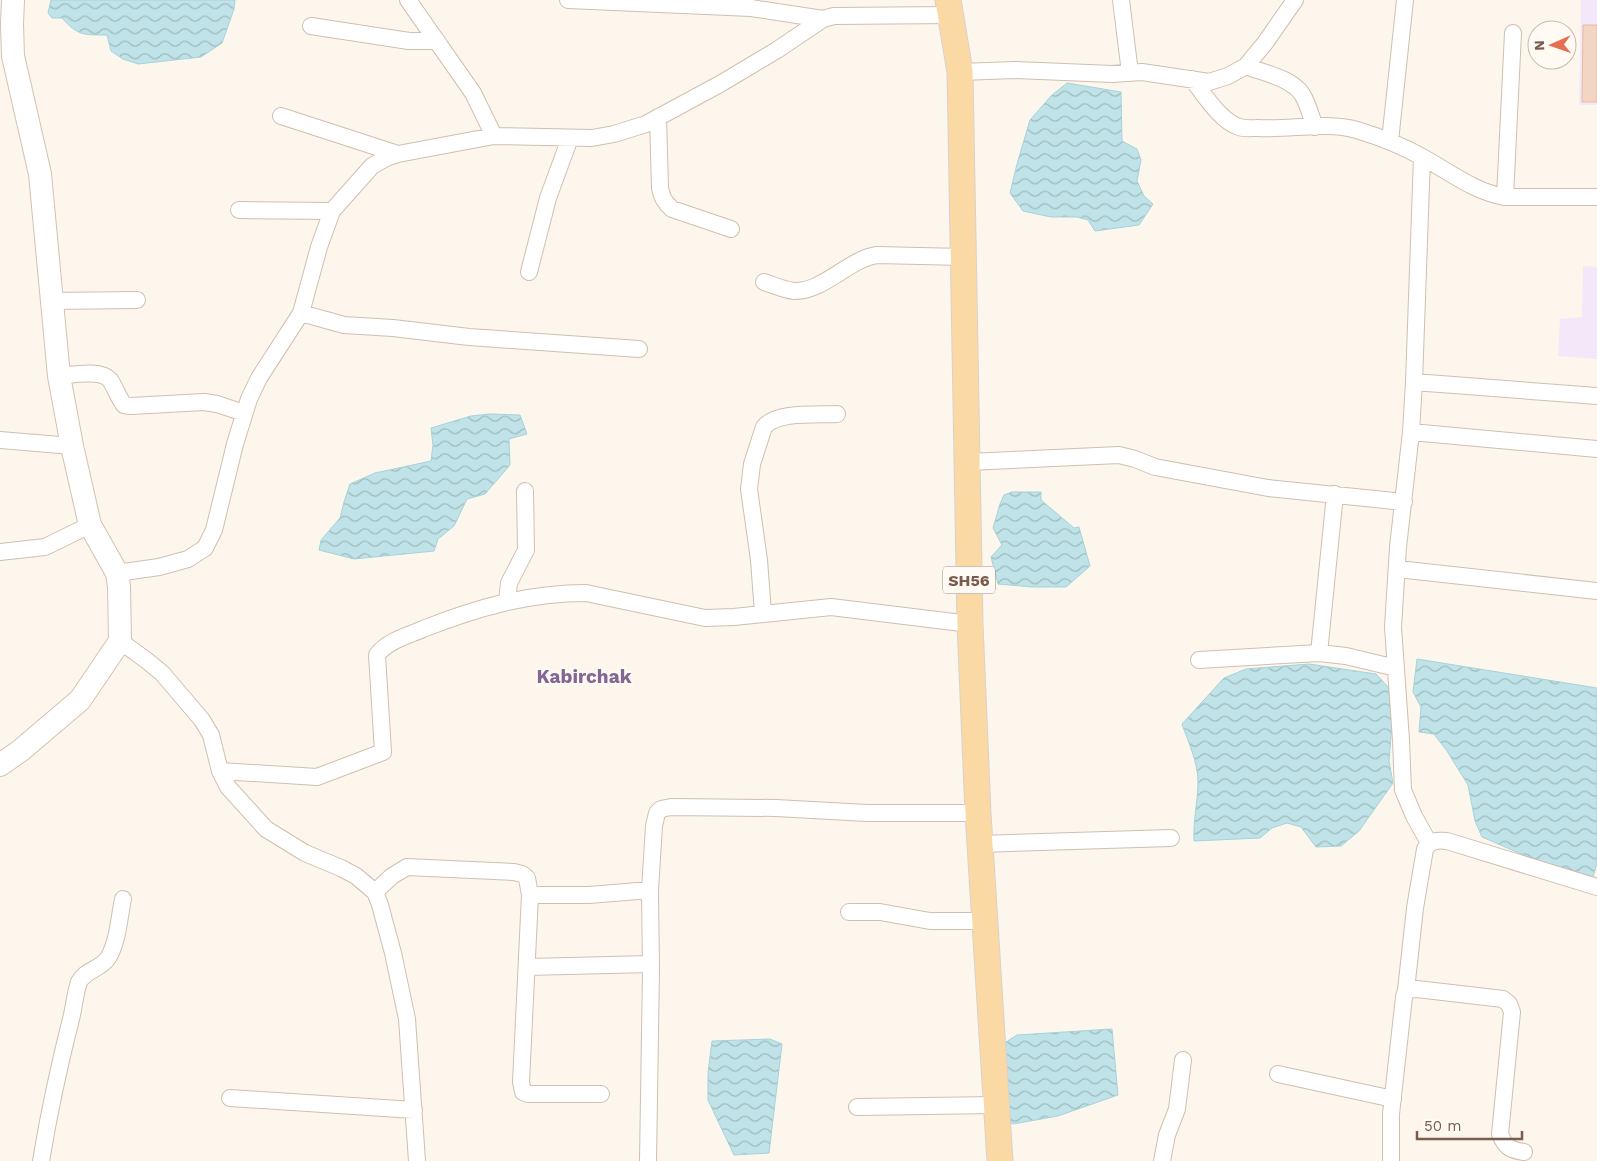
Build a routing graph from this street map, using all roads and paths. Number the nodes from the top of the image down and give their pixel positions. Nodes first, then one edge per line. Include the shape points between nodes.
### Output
1 (13, 0) edge
2 (408, 0) edge
3 (568, 0) edge
4 (1121, 0) edge
5 (1295, 0) edge
6 (1405, 0) edge
7 (950, 8) edge
8 (823, 19) junction
9 (311, 26) dead end
10 (1513, 33) dead end
11 (438, 41) junction
12 (1246, 66) junction
13 (960, 72) junction
14 (1130, 72) junction
15 (1192, 79) junction
16 (282, 116) dead end
17 (658, 117) junction
18 (1315, 127) junction
19 (494, 136) junction
20 (570, 138) junction
21 (1390, 141) junction
22 (398, 154) junction
23 (1422, 157) junction
24 (1506, 197) junction
25 (1597, 197) edge
26 (239, 210) dead end
27 (332, 212) junction
28 (731, 228) dead end
29 (963, 257) junction
30 (529, 272) dead end
31 (764, 282) dead end
32 (138, 300) dead end
33 (51, 301) junction
34 (301, 313) junction
35 (639, 348) dead end
36 (59, 376) junction
37 (1414, 382) junction
38 (1597, 396) edge
39 (244, 413) junction
40 (837, 414) dead end
41 (1411, 432) junction
42 (0, 440) edge
43 (72, 446) junction
44 (1597, 449) edge
45 (968, 462) junction
46 (525, 492) dead end
47 (1336, 494) junction
48 (1404, 502) junction
49 (90, 525) junction
50 (0, 552) edge
51 (1398, 570) junction
52 (117, 574) junction
53 (1597, 591) edge
54 (507, 601) junction
55 (763, 613) junction
56 (970, 624) junction
57 (120, 641) junction
58 (1320, 653) junction
59 (1198, 660) dead end
60 (1396, 668) junction
61 (0, 764) edge
62 (220, 771) junction
63 (978, 813) junction
64 (1171, 838) dead end
65 (1429, 843) junction
66 (980, 844) junction
67 (1597, 886) edge
68 (650, 890) junction
69 (374, 892) junction
70 (530, 894) junction
71 (123, 899) dead end
72 (849, 912) dead end
73 (984, 921) junction
74 (651, 964) junction
75 (527, 967) junction
76 (1406, 990) junction
77 (1183, 1060) dead end
78 (1278, 1074) dead end
79 (601, 1094) dead end
80 (230, 1098) dead end
81 (1393, 1099) junction
82 (996, 1106) junction
83 (857, 1107) dead end
84 (414, 1110) junction
85 (1524, 1152) dead end
86 (41, 1161) edge
87 (417, 1161) edge
88 (648, 1161) edge
89 (1000, 1161) edge
90 (1162, 1161) edge
91 (1391, 1161) edge

1 - 33 main road via 13,56 40,174
2 - 11 street
3 - 8 street via 751,8
4 - 14 street
5 - 12 street
6 - 21 street
7 - 8 street
7 - 13 main road, SH56
8 - 17 street via 778,50
9 - 11 street
10 - 24 street
11 - 19 street via 474,93
12 - 15 street via 1209,82
12 - 18 street via 1298,89
13 - 14 street
13 - 29 main road, SH56
14 - 15 street
15 - 18 street via 1226,120 1240,127
16 - 22 street
17 - 20 street via 614,134
17 - 28 street via 661,197 672,209
18 - 21 street via 1355,130
19 - 20 street
19 - 22 street
20 - 30 street via 548,198
21 - 23 street
22 - 27 street via 372,166
23 - 24 street via 1491,195
23 - 37 street
24 - 25 street
26 - 27 street
27 - 34 street
29 - 31 street via 869,256 805,290 788,290
29 - 45 main road, SH56
32 - 33 street
33 - 36 main road
34 - 35 street via 344,325
34 - 39 street via 259,378
36 - 39 street via 103,375 124,404 131,406 204,402
36 - 43 main road
37 - 38 street
37 - 41 street
39 - 52 street via 214,530 205,548 188,559
40 - 55 street via 780,417 764,427 752,464 749,489
41 - 44 street
41 - 48 street
42 - 43 street
43 - 49 main road
45 - 47 street via 1119,456 1155,467 1268,488
45 - 56 main road, SH56 via 966,507
46 - 54 street via 526,550 509,583
47 - 48 street
47 - 58 street
48 - 51 street
49 - 50 street via 45,547
49 - 52 main road
51 - 53 street
51 - 60 street via 1393,627
52 - 57 main road
54 - 55 street via 586,593 705,618
54 - 62 street via 438,623 380,650 377,655 384,752 317,777
55 - 56 street via 831,607
56 - 63 main road, SH56
57 - 61 main road via 80,700
57 - 62 street via 162,674 202,720 211,735
58 - 59 street
58 - 60 street
60 - 65 street via 1403,790
62 - 69 street via 228,787 266,829 305,853 356,876
63 - 66 main road, SH56
63 - 68 street via 661,809 654,826
64 - 66 street
65 - 67 street via 1447,840
65 - 76 street via 1425,849 1415,908
66 - 73 main road, SH56
68 - 70 street via 589,895
68 - 74 street
69 - 70 street via 407,867 522,874 527,878
69 - 84 street via 393,953 407,1019
70 - 75 street
71 - 86 street via 108,958 83,976 79,983
72 - 73 street via 880,912 930,921
73 - 82 main road, SH56
74 - 75 street
74 - 88 street
75 - 79 street via 523,1092
76 - 81 street
76 - 85 street via 1504,999 1509,1004 1512,1012 1500,1134 1504,1145
77 - 90 street via 1179,1101
78 - 81 street
80 - 84 street
81 - 91 street
82 - 83 street
82 - 89 main road, SH56
84 - 87 street

